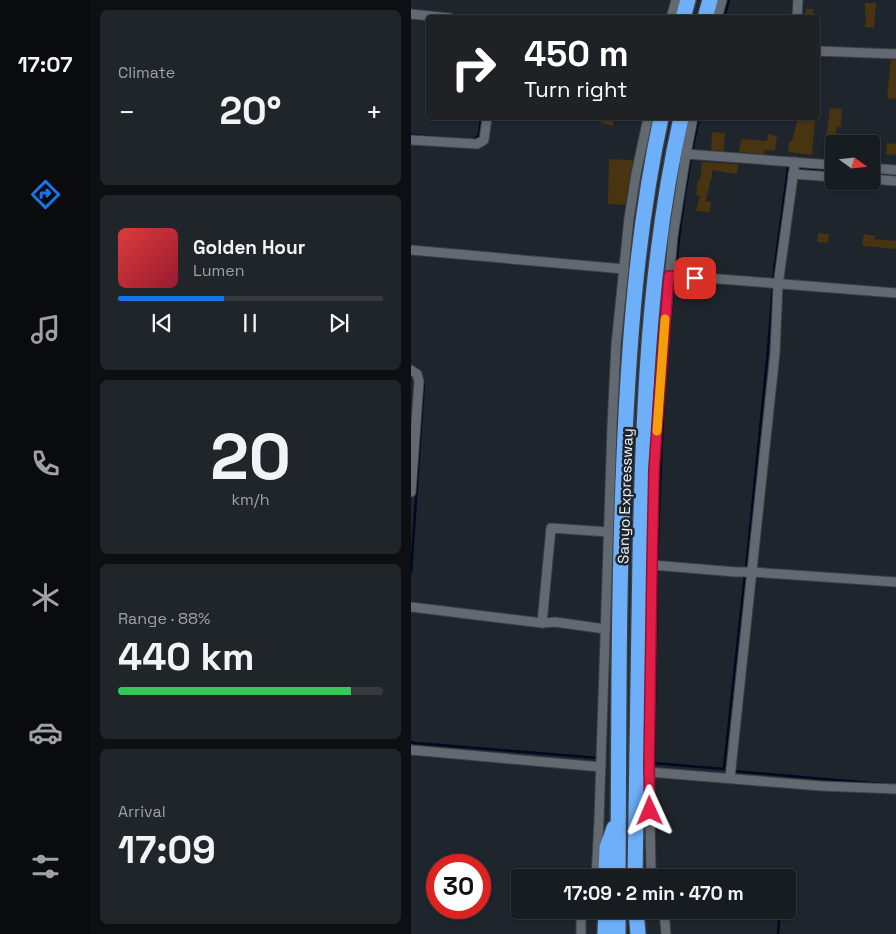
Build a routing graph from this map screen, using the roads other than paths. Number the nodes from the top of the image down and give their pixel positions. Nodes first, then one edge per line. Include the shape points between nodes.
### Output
1 (677, 0) edge
2 (688, 0) edge
3 (710, 0) edge
4 (722, 0) edge
5 (798, 0) edge
6 (411, 14) edge
7 (672, 15) edge
8 (684, 15) edge
9 (706, 15) edge
10 (718, 15) edge
11 (797, 15) edge
12 (426, 16) edge
13 (820, 51) edge
14 (896, 54) edge
15 (487, 120) edge
16 (648, 120) edge
17 (661, 120) edge
18 (681, 120) edge
19 (693, 120) edge
20 (411, 140) edge
21 (689, 155) junction
22 (825, 166) edge
23 (794, 168) junction
24 (880, 169) edge
25 (896, 170) edge
26 (825, 175) edge
27 (880, 179) edge
28 (896, 180) edge
29 (411, 250) edge
30 (624, 269) junction
31 (673, 276) junction
32 (775, 284) junction
33 (896, 293) edge
34 (411, 370) edge
35 (411, 492) edge
36 (608, 532) junction
37 (656, 565) junction
38 (748, 572) junction
39 (896, 582) edge
40 (411, 607) edge
41 (542, 623) junction
42 (605, 628) junction
43 (411, 750) edge
44 (601, 761) junction
45 (649, 766) junction
46 (730, 773) junction
47 (896, 790) edge
48 (618, 815) junction
49 (596, 869) edge
50 (606, 869) edge
51 (617, 869) edge
52 (635, 869) edge
53 (651, 869) edge
54 (581, 919) edge
55 (606, 919) edge
56 (617, 919) edge
57 (635, 919) edge
58 (665, 919) edge
59 (581, 934) edge
60 (605, 934) edge
61 (618, 934) edge
62 (636, 934) edge
63 (666, 934) edge

1 - 7 street
2 - 8 highway
3 - 9 highway
4 - 10 street
5 - 11 street
6 - 12 street
13 - 14 street
15 - 20 street via 484,140 477,144
16 - 30 street via 629,218
17 - 48 highway, Sanyo Expressway via 646,198 628,369 620,600
18 - 52 highway, Sanyo Expressway via 657,265 647,380 641,496
19 - 21 street
21 - 23 street
21 - 31 street via 673,236
22 - 23 street
23 - 26 street
23 - 32 street
24 - 25 street
27 - 28 street
29 - 30 street
30 - 36 street via 611,427
31 - 32 street
31 - 37 street via 654,470
32 - 33 street
32 - 38 street via 775,353
34 - 35 street via 419,381
36 - 41 street via 551,528
36 - 42 street
37 - 38 street
37 - 45 street
38 - 39 street
38 - 46 street
40 - 41 street
41 - 42 street
42 - 44 street
43 - 44 street
44 - 49 street
45 - 46 street
45 - 53 street
46 - 47 street via 821,786
48 - 50 highway via 607,848
48 - 51 highway, Sanyo Expressway
54 - 59 street
55 - 60 highway
56 - 61 highway
57 - 62 highway
58 - 63 street

